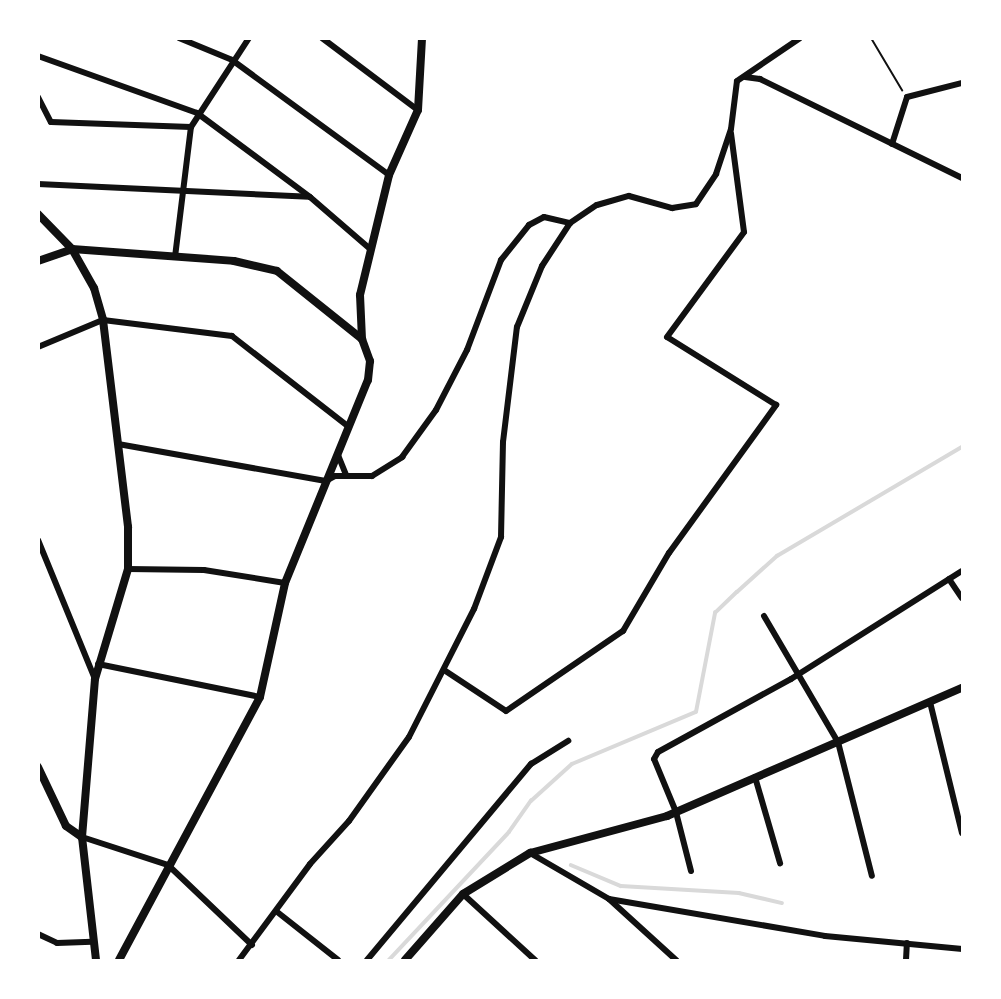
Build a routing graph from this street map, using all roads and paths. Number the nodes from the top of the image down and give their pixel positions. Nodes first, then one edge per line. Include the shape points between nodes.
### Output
1 (179, 38) edge
2 (249, 38) edge
3 (322, 38) edge
4 (422, 38) edge
5 (800, 38) edge
6 (871, 38) edge
7 (38, 56) edge
8 (232, 60) junction
9 (745, 77) junction
10 (962, 83) edge
11 (38, 97) edge
12 (907, 97) junction
13 (418, 110) junction
14 (197, 113) junction
15 (191, 127) junction
16 (730, 129) junction
17 (892, 144) junction
18 (389, 175) junction
19 (962, 178) edge
20 (38, 184) edge
21 (180, 192) junction
22 (310, 197) junction
23 (38, 214) edge
24 (570, 223) junction
25 (369, 248) junction
26 (72, 249) junction
27 (175, 257) junction
28 (38, 261) edge
29 (103, 320) junction
30 (362, 339) junction
31 (38, 347) edge
32 (349, 428) junction
33 (118, 444) junction
34 (337, 454) junction
35 (346, 475) junction
36 (326, 481) junction
37 (38, 540) edge
38 (128, 569) junction
39 (962, 571) edge
40 (949, 579) junction
41 (285, 583) junction
42 (962, 598) edge
43 (764, 616) dead end
44 (98, 664) junction
45 (444, 670) junction
46 (799, 675) junction
47 (95, 679) junction
48 (962, 688) edge
49 (260, 697) junction
50 (930, 702) junction
51 (568, 741) dead end
52 (838, 742) junction
53 (38, 767) edge
54 (755, 778) junction
55 (676, 812) junction
56 (962, 827) edge
57 (82, 836) junction
58 (530, 853) junction
59 (780, 863) dead end
60 (168, 864) junction
61 (691, 871) dead end
62 (872, 876) dead end
63 (463, 894) junction
64 (609, 899) junction
65 (276, 911) junction
66 (38, 934) edge
67 (92, 942) junction
68 (907, 943) junction
69 (252, 945) junction
70 (962, 949) edge
71 (96, 961) edge
72 (118, 961) edge
73 (239, 961) edge
74 (338, 961) edge
75 (368, 961) edge
76 (405, 961) edge
77 (535, 961) edge
78 (676, 961) edge
79 (906, 961) edge

1 - 8 street
2 - 8 street
3 - 13 street
4 - 13 street
5 - 9 street via 754,66
6 - 12 path
7 - 14 street
8 - 14 street
8 - 18 street
9 - 16 street via 733,90
9 - 17 street via 760,79
10 - 12 street
11 - 15 street via 51,122
12 - 17 street
13 - 18 street
14 - 15 street
14 - 22 street
15 - 21 street
16 - 24 street via 716,174 696,204 672,208 629,196 597,205
16 - 45 street via 744,232 667,337 776,405 669,553 623,631 506,711
17 - 19 street
18 - 25 street
20 - 21 street
21 - 22 street
21 - 27 street
22 - 25 street
23 - 26 street
24 - 35 street via 544,217 529,225 501,260 467,350 436,410 402,457 372,476
24 - 45 street via 542,267 517,327 503,442 501,537
25 - 30 street via 360,295
26 - 27 street
26 - 28 street
26 - 29 street via 94,288
27 - 30 street via 234,261 277,271
29 - 31 street
29 - 32 street via 232,336
29 - 33 street
30 - 32 street via 370,361 368,380
32 - 34 street
33 - 36 street
33 - 38 street
34 - 35 street
34 - 36 street
35 - 36 street
36 - 41 street
37 - 47 street
38 - 41 street via 204,570
38 - 44 street
39 - 40 street
40 - 42 street
40 - 46 street
41 - 49 street
43 - 46 street
44 - 47 street
44 - 49 street
45 - 65 street via 409,737 380,779
46 - 52 street
46 - 55 street via 659,752 654,760
47 - 57 street
48 - 50 street
49 - 60 street
50 - 52 street
50 - 56 street
51 - 75 street via 531,764
52 - 54 street
52 - 62 street
53 - 57 street via 66,826
54 - 55 street
54 - 59 street
55 - 58 street
55 - 61 street
57 - 60 street
57 - 67 street
58 - 63 street
58 - 64 street
60 - 69 street
60 - 72 street
63 - 76 street
63 - 77 street
64 - 68 street via 825,936
64 - 78 street
65 - 69 street
65 - 74 street
66 - 67 street via 57,943
67 - 71 street
68 - 70 street
68 - 79 street
69 - 73 street

